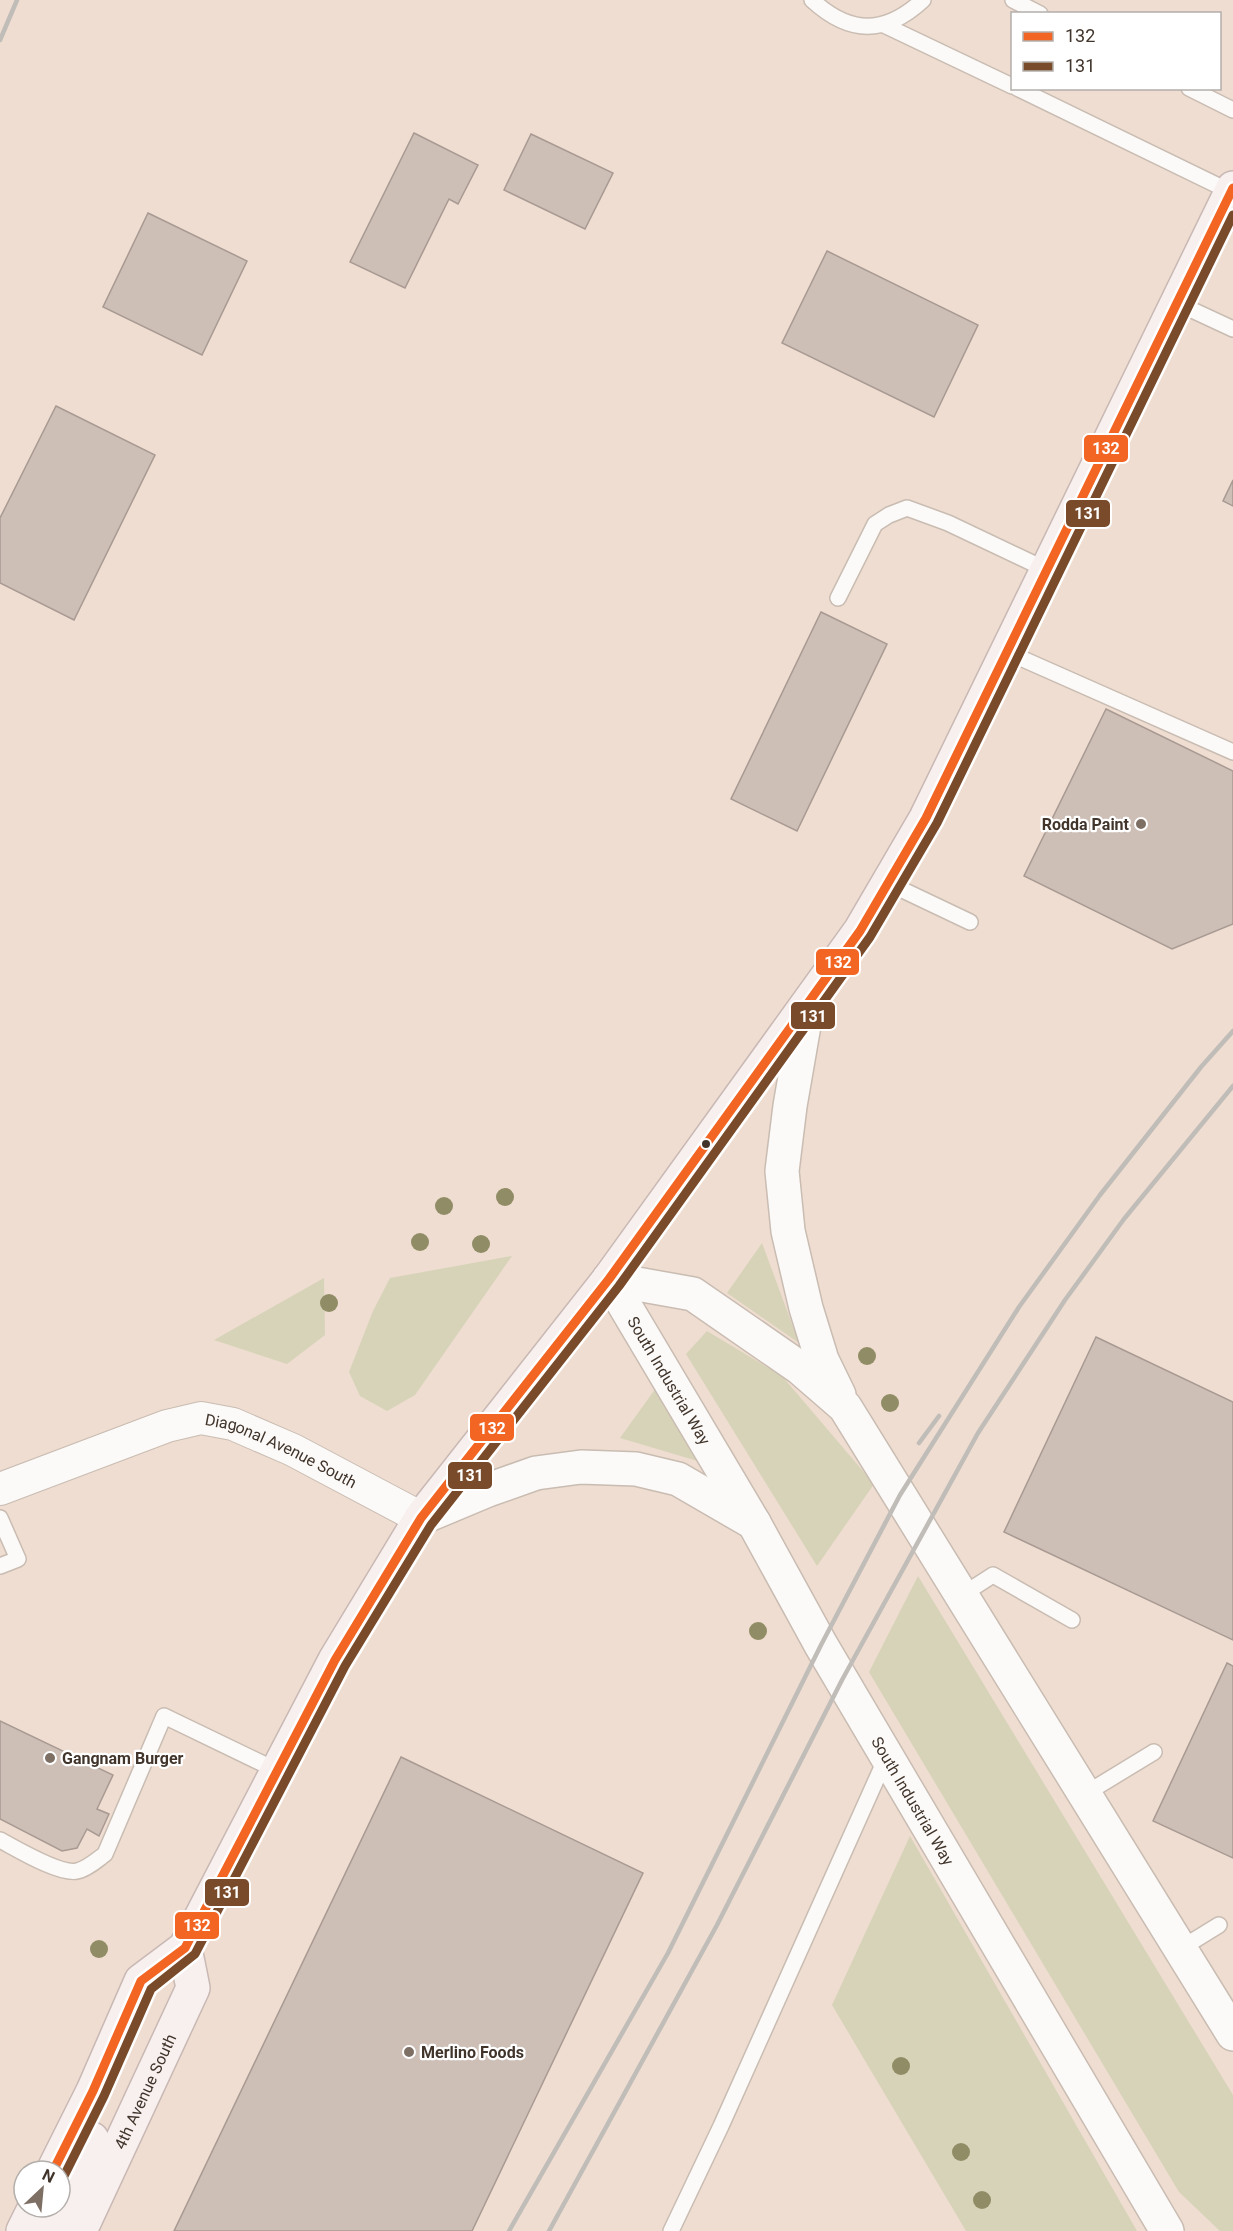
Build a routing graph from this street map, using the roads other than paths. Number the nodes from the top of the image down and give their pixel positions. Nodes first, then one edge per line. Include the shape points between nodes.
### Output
1 (812, 0) edge
2 (923, 0) edge
3 (1013, 0) edge
4 (1036, 12) edge
5 (884, 25) junction
6 (1011, 86) edge
7 (1021, 90) edge
8 (1194, 90) edge
9 (1233, 110) edge
10 (1232, 190) edge
11 (1177, 303) junction
12 (1233, 329) edge
13 (1047, 570) junction
14 (838, 598) dead end
15 (1007, 652) junction
16 (1233, 752) edge
17 (888, 884) junction
18 (970, 922) dead end
19 (807, 1008) junction
20 (609, 1279) junction
21 (845, 1407) junction
22 (0, 1489) edge
23 (0, 1518) edge
24 (421, 1518) junction
25 (754, 1523) junction
26 (0, 1566) edge
27 (962, 1595) junction
28 (1072, 1620) dead end
29 (1154, 1752) dead end
30 (887, 1756) junction
31 (278, 1771) junction
32 (1085, 1794) junction
33 (0, 1840) edge
34 (1218, 1925) dead end
35 (185, 1948) junction
36 (1180, 1949) junction
37 (1233, 2034) edge
38 (93, 2091) junction
39 (59, 2159) edge
40 (1168, 2228) edge
41 (51, 2231) edge
42 (80, 2231) edge
43 (671, 2231) edge

1 - 5 lane via 826,14 844,23
2 - 5 lane via 907,15
3 - 4 lane
5 - 6 lane
7 - 10 lane
8 - 9 lane
10 - 11 main road
11 - 12 lane
11 - 13 main road
13 - 14 lane via 907,508 875,524
13 - 15 main road
15 - 16 lane
15 - 17 main road via 926,818
17 - 18 lane
17 - 19 main road
19 - 20 main road
19 - 21 street via 782,1171 788,1230 806,1308 822,1360
20 - 21 street via 693,1294 800,1368
20 - 24 main road
20 - 25 street, South Industrial Way
21 - 27 street
22 - 24 street, Diagonal Avenue South via 167,1426 201,1418 233,1424 292,1450
23 - 26 lane via 18,1559
24 - 25 street via 536,1473 581,1467 636,1469 678,1479
24 - 31 main road via 335,1660
25 - 30 street, South Industrial Way
27 - 28 lane via 993,1575
27 - 32 street
29 - 32 lane
30 - 40 street, South Industrial Way
30 - 43 lane
31 - 33 lane via 164,1716 105,1854 79,1871 65,1871
31 - 35 main road
32 - 36 street
34 - 36 lane
35 - 38 main road via 141,1981
35 - 42 main road, 4th Avenue South via 193,1988
36 - 37 street
38 - 39 main road
38 - 41 main road via 102,2115

